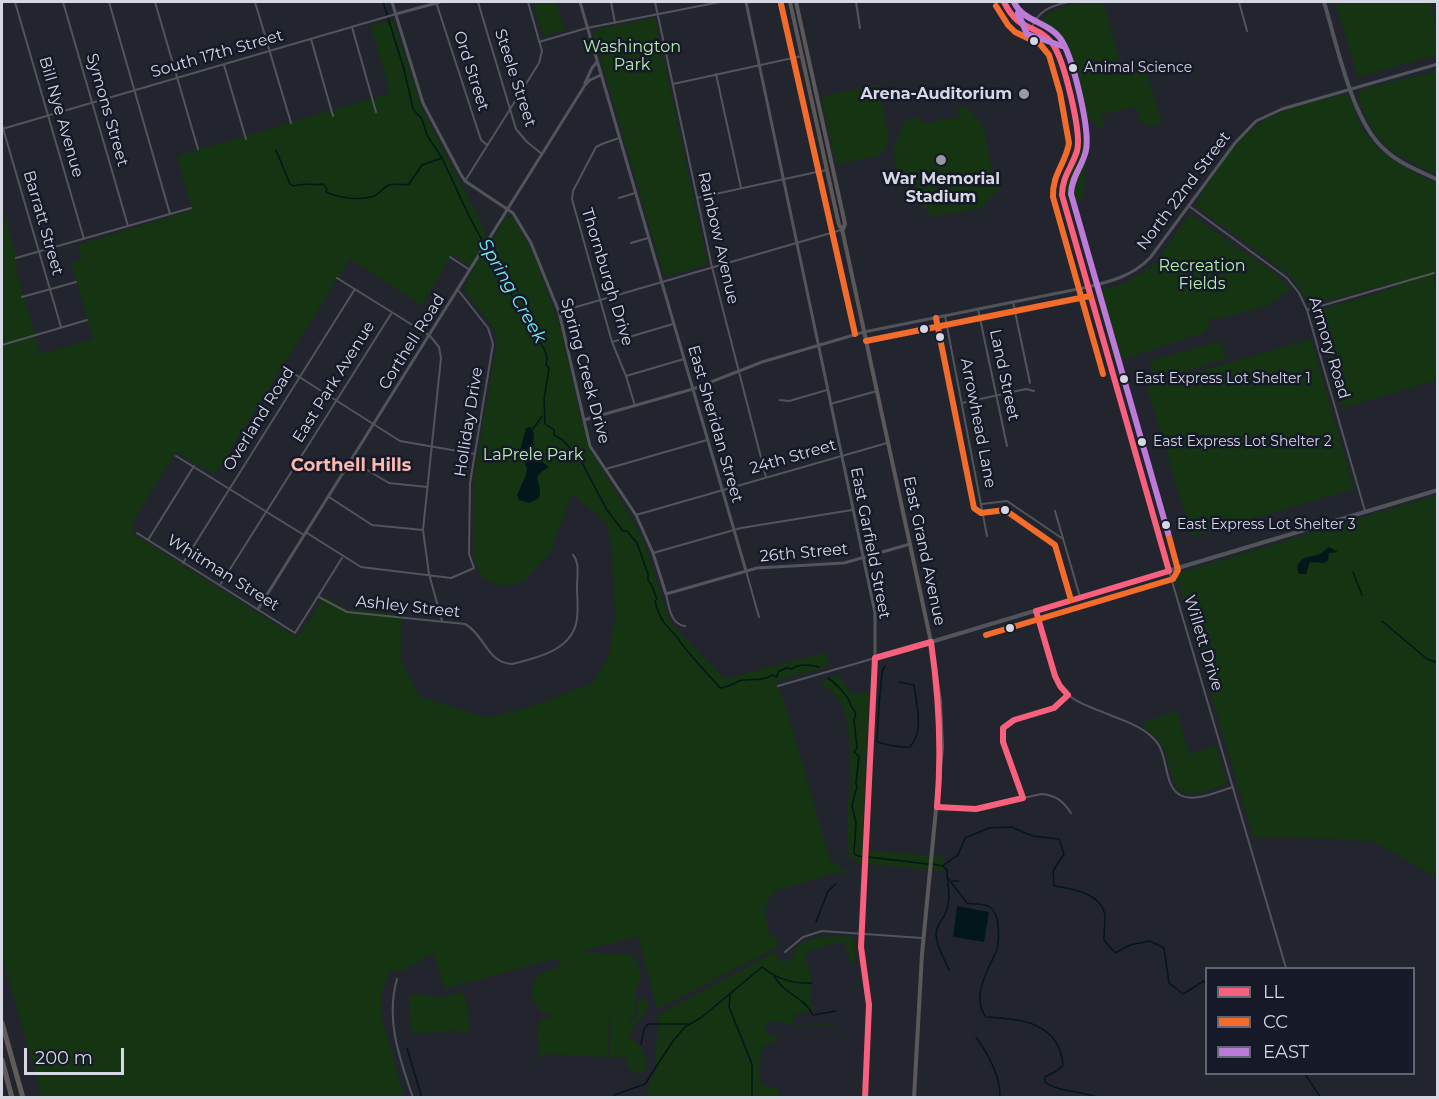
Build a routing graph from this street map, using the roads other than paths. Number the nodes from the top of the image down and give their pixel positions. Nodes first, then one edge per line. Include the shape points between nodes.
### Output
1 (15, 2) edge
2 (63, 2) edge
3 (109, 2) edge
4 (155, 2) edge
5 (255, 2) edge
6 (392, 2) edge
7 (437, 2) edge
8 (478, 2) edge
9 (528, 2) edge
10 (580, 2) edge
11 (611, 2) edge
12 (655, 2) edge
13 (720, 2) edge
14 (746, 2) edge
15 (790, 2) edge
16 (796, 2) edge
17 (856, 2) edge
18 (1005, 2) edge
19 (1068, 2) edge
20 (1239, 2) edge
21 (1324, 2) edge
22 (701, 3) edge
23 (396, 14) junction
24 (658, 14) junction
25 (615, 23) junction
26 (352, 27) junction
27 (587, 28) junction
28 (860, 28) dead end
29 (1031, 30) junction
30 (1247, 31) dead end
31 (311, 39) junction
32 (539, 42) junction
33 (270, 51) junction
34 (802, 56) junction
35 (597, 62) junction
36 (224, 64) junction
37 (1437, 64) edge
38 (759, 65) junction
39 (716, 74) junction
40 (601, 75) junction
41 (177, 78) junction
42 (673, 84) junction
43 (585, 85) junction
44 (1351, 89) junction
45 (134, 91) junction
46 (92, 103) junction
47 (510, 110) junction
48 (376, 112) dead end
49 (48, 116) junction
50 (333, 116) dead end
51 (291, 123) dead end
52 (2, 125) edge
53 (2, 129) edge
54 (620, 138) junction
55 (246, 139) dead end
56 (488, 145) junction
57 (198, 149) dead end
58 (542, 154) junction
59 (827, 170) junction
60 (784, 179) junction
61 (1437, 180) edge
62 (465, 181) junction
63 (741, 188) junction
64 (635, 193) junction
65 (619, 198) dead end
66 (697, 198) junction
67 (1189, 206) junction
68 (191, 208) dead end
69 (507, 210) junction
70 (170, 214) junction
71 (128, 226) junction
72 (842, 229) junction
73 (648, 238) junction
74 (84, 239) junction
75 (631, 243) dead end
76 (796, 243) junction
77 (39, 252) junction
78 (450, 257) dead end
79 (16, 258) dead end
80 (711, 267) junction
81 (470, 270) junction
82 (1434, 273) dead end
83 (337, 278) dead end
84 (76, 282) dead end
85 (661, 282) junction
86 (1088, 287) junction
87 (50, 289) junction
88 (355, 289) junction
89 (458, 290) junction
90 (22, 297) dead end
91 (600, 300) junction
92 (1013, 302) junction
93 (978, 309) junction
94 (1307, 310) junction
95 (559, 312) junction
96 (392, 313) junction
97 (945, 316) junction
98 (87, 320) dead end
99 (674, 324) junction
100 (61, 327) junction
101 (864, 332) junction
102 (430, 336) junction
103 (612, 342) junction
104 (2, 345) edge
105 (818, 346) junction
106 (684, 359) junction
107 (282, 366) dead end
108 (738, 371) junction
109 (626, 376) junction
110 (299, 377) junction
111 (1030, 383) dead end
112 (693, 389) junction
113 (827, 390) junction
114 (877, 391) junction
115 (1034, 391) dead end
116 (996, 395) junction
117 (336, 400) junction
118 (780, 400) dead end
119 (962, 403) junction
120 (830, 404) junction
121 (635, 406) junction
122 (584, 420) junction
123 (375, 424) junction
124 (707, 440) junction
125 (888, 442) junction
126 (431, 445) junction
127 (1007, 446) dead end
128 (476, 454) junction
129 (176, 456) dead end
130 (841, 456) junction
131 (352, 461) junction
132 (194, 466) junction
133 (606, 469) junction
134 (766, 477) junction
135 (230, 488) junction
136 (427, 488) junction
137 (722, 490) junction
138 (1437, 490) edge
139 (329, 497) junction
140 (982, 504) junction
141 (853, 510) junction
142 (267, 511) junction
143 (1055, 511) dead end
144 (1365, 512) junction
145 (636, 515) junction
146 (423, 530) junction
147 (734, 530) junction
148 (137, 533) dead end
149 (306, 534) junction
150 (987, 536) dead end
151 (1063, 539) junction
152 (148, 540) junction
153 (910, 544) junction
154 (653, 553) junction
155 (573, 555) dead end
156 (343, 557) junction
157 (863, 559) junction
158 (183, 563) junction
159 (746, 571) junction
160 (1169, 571) junction
161 (429, 574) junction
162 (220, 585) junction
163 (666, 594) junction
164 (319, 597) junction
165 (1080, 598) junction
166 (258, 609) junction
167 (1036, 611) junction
168 (759, 617) dead end
169 (442, 621) junction
170 (685, 626) dead end
171 (932, 642) junction
172 (875, 658) junction
173 (778, 686) dead end
174 (1068, 695) junction
175 (1233, 787) junction
176 (1023, 798) junction
177 (937, 807) junction
178 (1071, 813) dead end
179 (862, 932) junction
180 (924, 938) junction
181 (785, 952) dead end
182 (1285, 967) edge
183 (397, 979) dead end
184 (2, 1023) edge
185 (2, 1060) edge
186 (12, 1098) edge
187 (23, 1098) edge
188 (413, 1098) edge
189 (865, 1098) edge
190 (914, 1098) edge

1 - 49 street, Bill Nye Avenue
2 - 46 street, Symons Street
3 - 45 street
4 - 41 street
5 - 33 street
6 - 23 street, Spring Creek Drive
7 - 23 street, South 17th Street
7 - 56 street, Ord Street via 481,140
8 - 47 street, Steele Street
9 - 32 street
10 - 27 street, East Sheridan Street
11 - 25 street
12 - 24 street, Rainbow Avenue
13 - 22 street
14 - 38 street, East Garfield Street
15 - 34 main road, East Grand Avenue
16 - 72 main road, East Grand Avenue
17 - 28 street
18 - 29 street, Willett Drive via 1012,19
19 - 29 street via 1044,10
20 - 30 street
21 - 44 main road
22 - 24 street
23 - 26 street, South 17th Street
23 - 62 street, Spring Creek Drive via 423,103
24 - 25 street
24 - 42 street, Rainbow Avenue
25 - 27 street
26 - 31 street, South 17th Street
26 - 48 street
27 - 32 street
27 - 35 street, East Sheridan Street
29 - 86 street, Willett Drive via 1051,42 1064,73 1078,143 1061,189
31 - 33 street, South 17th Street
31 - 50 street
32 - 47 street via 539,63
33 - 36 street, South 17th Street
33 - 51 street
34 - 38 street
34 - 59 main road, East Grand Avenue
35 - 40 street, East Sheridan Street
35 - 43 street, Corthell Road
36 - 41 street, South 17th Street
36 - 55 street
37 - 44 street, North 22nd Street
38 - 39 street
38 - 60 street, East Garfield Street
39 - 42 street
39 - 63 street
40 - 43 street, Corthell Road
40 - 54 street, East Sheridan Street
41 - 45 street, South 17th Street
41 - 57 street
42 - 66 street, Rainbow Avenue
43 - 58 street, Corthell Road
44 - 61 main road via 1361,118 1379,144 1392,156
44 - 67 street, North 22nd Street via 1273,112 1256,121 1235,142
45 - 46 street, South 17th Street
45 - 70 street
46 - 49 street, South 17th Street
46 - 71 street, Symons Street
47 - 56 street
47 - 58 street, Steele Street via 516,129
49 - 53 street, South 17th Street
49 - 74 street, Bill Nye Avenue
52 - 53 street, Barratt Street
53 - 77 street, Barratt Street
54 - 64 street, East Sheridan Street
54 - 91 street, Thornburgh Drive via 596,147 572,194
56 - 62 street
58 - 69 street, Corthell Road
59 - 60 street
59 - 72 main road, East Grand Avenue
60 - 63 street
60 - 76 street, East Garfield Street
62 - 69 street, Spring Creek Drive
63 - 66 street
64 - 65 street
64 - 73 street, East Sheridan Street
66 - 80 street, Rainbow Avenue
67 - 86 street, North 22nd Street via 1138,269
67 - 94 street, Armory Road via 1287,278
68 - 70 street
69 - 81 street, Corthell Road
69 - 95 street, Spring Creek Drive via 517,218 531,243
70 - 71 street
71 - 74 street
72 - 76 street
72 - 101 main road, East Grand Avenue
73 - 75 street
73 - 85 street, East Sheridan Street
74 - 77 street
76 - 80 street
76 - 105 street, East Garfield Street
77 - 79 street
77 - 87 street, Barratt Street
78 - 81 street
80 - 85 street
80 - 108 street, Rainbow Avenue
81 - 89 street, Corthell Road
82 - 94 street
83 - 88 street
84 - 87 street
85 - 91 street
85 - 99 street, East Sheridan Street
86 - 92 street, North 22nd Street
86 - 160 street, Willett Drive
87 - 90 street
87 - 100 street, Barratt Street
88 - 96 street
88 - 110 street, Overland Road
89 - 102 street, Corthell Road
89 - 128 street, Holliday Drive via 488,328 493,344
91 - 95 street
91 - 103 street, Thornburgh Drive
92 - 93 street, North 22nd Street
92 - 111 street
93 - 97 street, North 22nd Street
93 - 116 street, Land Street
94 - 144 street, Armory Road
95 - 122 street, Spring Creek Drive
96 - 102 street
96 - 117 street, East Park Avenue
97 - 101 street, North 22nd Street
97 - 119 street, Arrowhead Lane
98 - 100 street
99 - 103 street
99 - 106 street, East Sheridan Street
100 - 104 street
101 - 105 street, North 22nd Street
101 - 114 main road, East Grand Avenue
102 - 123 street, Corthell Road
102 - 126 street via 441,353
103 - 109 street, Thornburgh Drive
105 - 108 street, North 22nd Street
105 - 113 street, East Garfield Street
106 - 109 street
106 - 112 street, East Sheridan Street
107 - 110 street
108 - 112 street, North 22nd Street
108 - 134 street, Rainbow Avenue
109 - 121 street, Thornburgh Drive
110 - 117 street
110 - 135 street, Overland Road
112 - 121 street, North 22nd Street
112 - 124 street, East Sheridan Street
113 - 118 street
113 - 120 street, East Garfield Street
114 - 120 street
114 - 125 main road, East Grand Avenue
115 - 116 street
116 - 119 street
116 - 127 street, Land Street
117 - 123 street
117 - 142 street, East Park Avenue
119 - 140 street, Arrowhead Lane
120 - 130 street, East Garfield Street
121 - 122 street, North 22nd Street
122 - 133 street, Spring Creek Drive via 590,446
123 - 126 street via 400,441
123 - 131 street, Corthell Road
124 - 133 street
124 - 137 street, East Sheridan Street
125 - 130 street, 24th Street
125 - 153 main road, East Grand Avenue
126 - 128 street
126 - 136 street
128 - 161 street, Holliday Drive via 469,504 469,555 474,568 451,578
129 - 132 street
130 - 134 street, 24th Street
130 - 141 street, East Garfield Street
131 - 136 street via 389,483
131 - 139 street, Corthell Road
132 - 135 street
132 - 152 street
133 - 145 street, Spring Creek Drive
134 - 137 street, 24th Street
135 - 142 street
135 - 158 street, Overland Road
136 - 146 street
137 - 145 street, 24th Street
137 - 147 street, East Sheridan Street
138 - 144 main road
139 - 146 street via 372,525
139 - 149 street, Corthell Road
140 - 150 street, Arrowhead Lane
140 - 151 street via 1007,501
141 - 147 street
141 - 157 street, East Garfield Street
142 - 149 street
142 - 162 street, East Park Avenue
143 - 151 street
144 - 160 main road
145 - 154 street, Spring Creek Drive
146 - 161 street
147 - 154 street
147 - 159 street, East Sheridan Street
148 - 152 street, Whitman Street
149 - 156 street
149 - 166 street, Corthell Road
151 - 165 street
152 - 158 street, Whitman Street
153 - 157 street, 26th Street
153 - 171 main road, East Grand Avenue
154 - 163 street, Spring Creek Drive
155 - 169 street, Ashley Street via 578,564 576,624 568,641 556,650 505,663 494,658 473,628
156 - 161 street via 361,567
156 - 164 street
157 - 159 street, 26th Street
157 - 172 street, East Garfield Street via 875,613
158 - 162 street, Whitman Street
159 - 163 street, 26th Street
159 - 168 street, East Sheridan Street
160 - 165 main road
160 - 175 street, Willett Drive
161 - 169 street
162 - 166 street, Whitman Street
163 - 170 street, Spring Creek Drive via 674,620
164 - 166 street, Whitman Street via 296,633
164 - 169 street, Ashley Street via 346,612
165 - 167 main road
167 - 171 main road
167 - 174 street via 1055,676
171 - 172 street
171 - 177 main road, East Grand Avenue via 942,730
172 - 173 street
172 - 179 street, East Garfield Street
174 - 175 street via 1140,728 1155,739 1178,794 1191,798
174 - 176 street via 1054,708 1014,720 1003,728 1003,742
175 - 182 street, Willett Drive
176 - 177 street via 976,809
176 - 178 street via 1051,795 1064,802
177 - 180 main road, East Grand Avenue
179 - 180 street
179 - 181 street via 810,933
179 - 189 street, East Garfield Street via 862,964 869,1005
180 - 190 main road, East Grand Avenue
183 - 188 street via 392,1023
184 - 187 highway
185 - 186 highway

